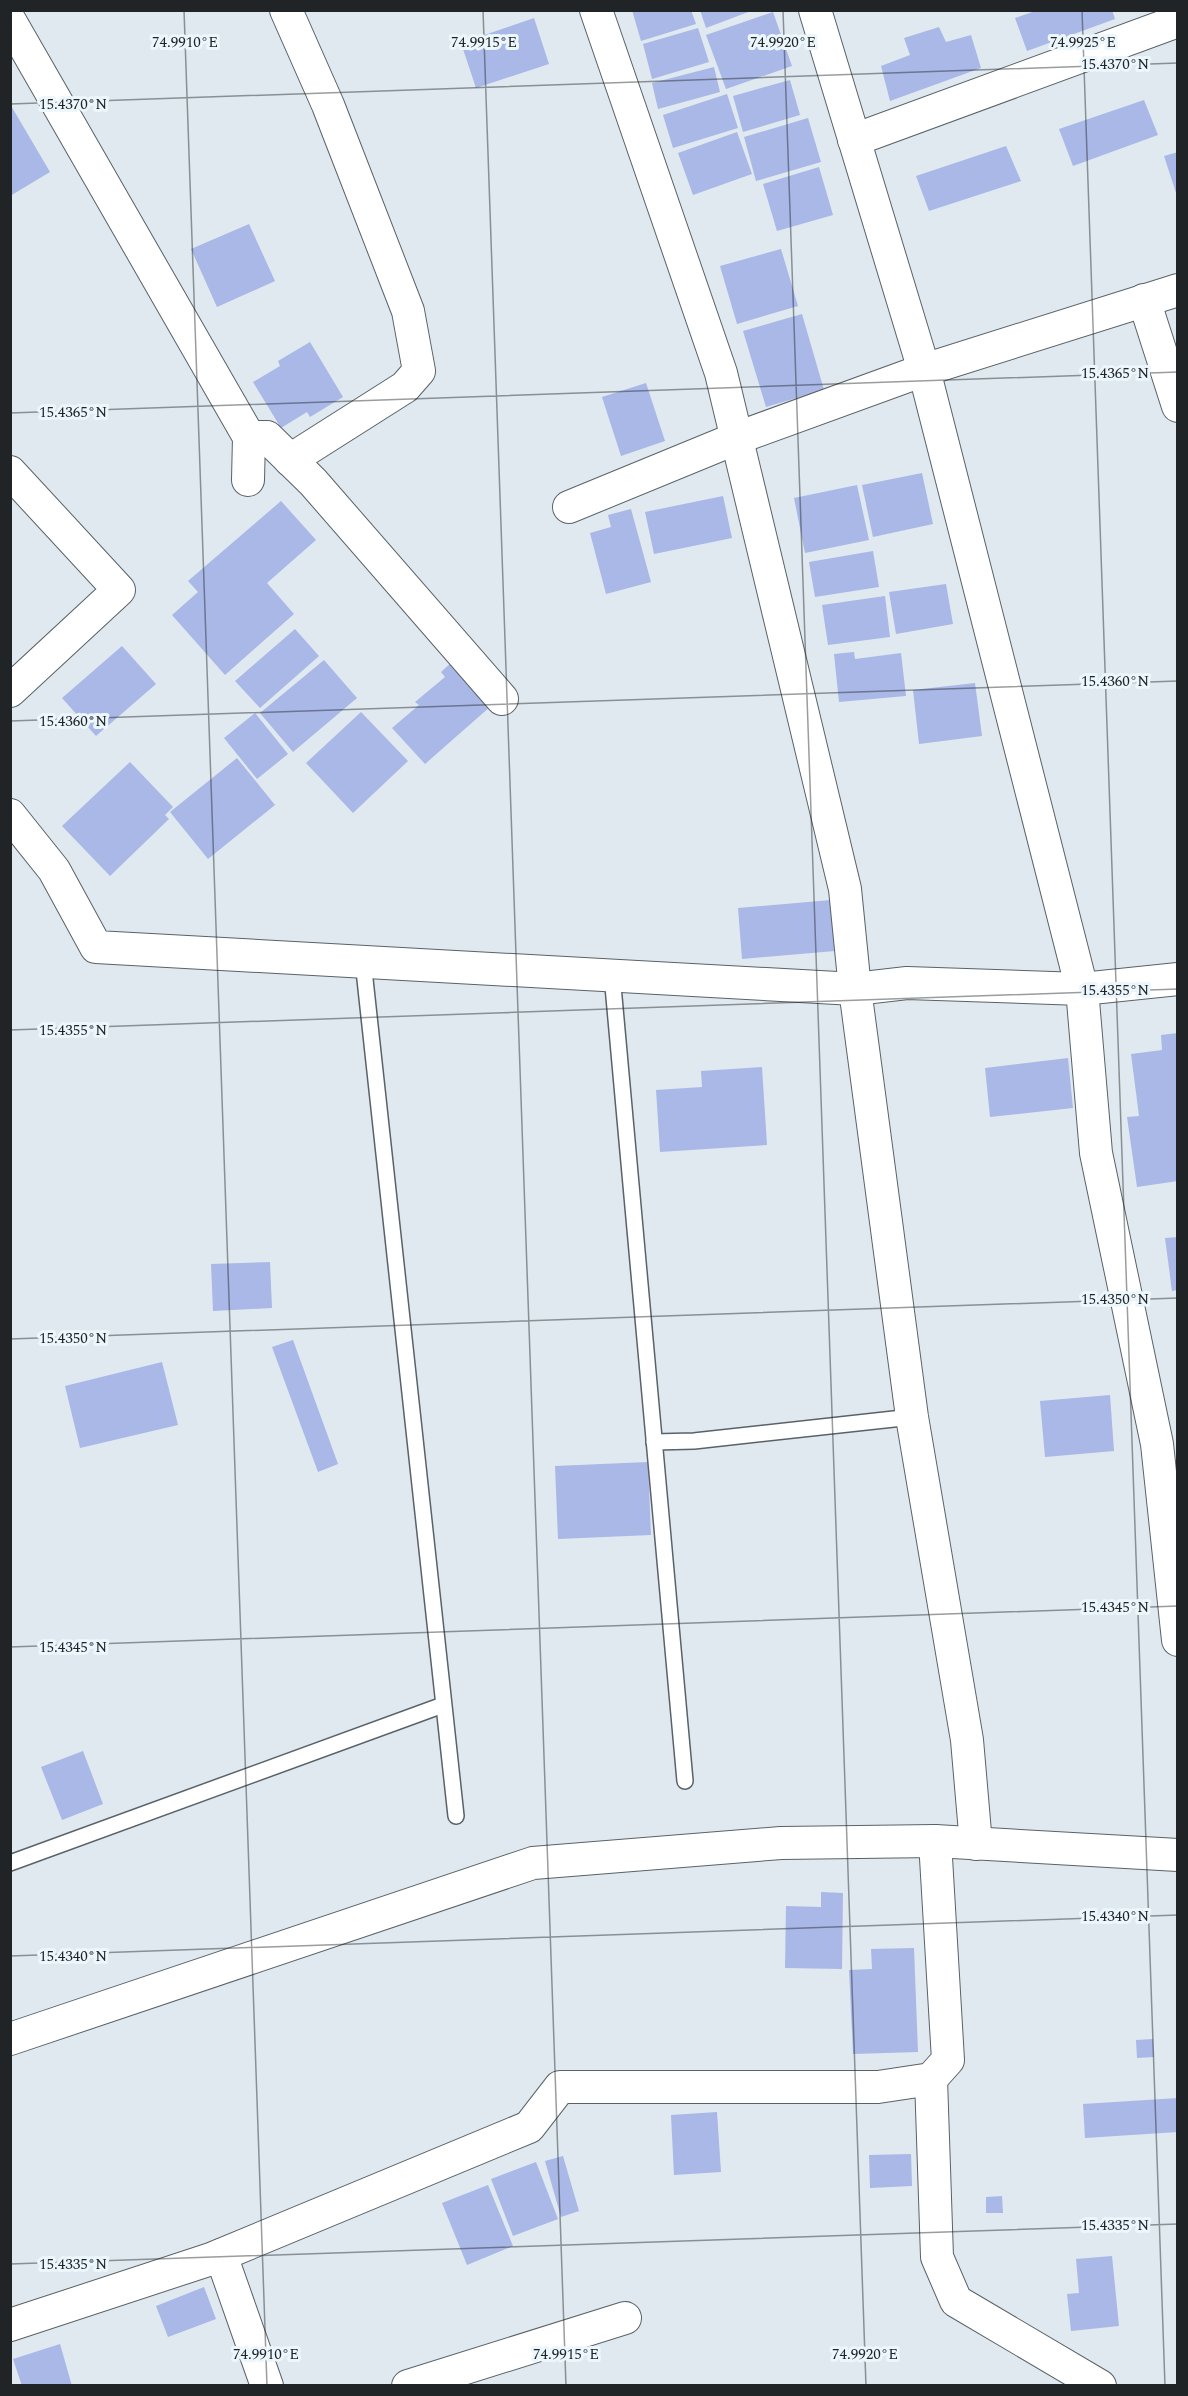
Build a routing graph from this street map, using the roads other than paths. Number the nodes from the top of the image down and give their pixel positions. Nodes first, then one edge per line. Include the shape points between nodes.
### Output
1 (286, 10) edge
2 (596, 10) edge
3 (815, 10) edge
4 (1159, 20) edge
5 (10, 21) edge
6 (854, 140) junction
7 (1178, 290) edge
8 (1144, 300) junction
9 (924, 370) junction
10 (1178, 406) edge
11 (249, 437) junction
12 (737, 438) junction
13 (290, 460) junction
14 (10, 472) edge
15 (248, 480) dead end
16 (569, 507) dead end
17 (10, 692) edge
18 (502, 699) dead end
19 (10, 815) edge
20 (363, 962) junction
21 (612, 975) junction
22 (1178, 979) edge
23 (855, 989) junction
24 (1082, 989) junction
25 (912, 1417) junction
26 (654, 1442) junction
27 (1178, 1640) edge
28 (443, 1705) junction
29 (685, 1781) dead end
30 (456, 1816) dead end
31 (935, 1841) junction
32 (976, 1844) junction
33 (1178, 1855) edge
34 (10, 1863) edge
35 (10, 2039) edge
36 (930, 2079) junction
37 (221, 2255) junction
38 (625, 2318) dead end
39 (10, 2325) edge
40 (267, 2385) edge
41 (408, 2385) edge
42 (1100, 2385) edge

1 - 13 street via 328,105 408,311 419,371 405,387
2 - 12 street via 721,373
3 - 6 street
4 - 6 street
5 - 11 street
6 - 9 street
7 - 8 street
8 - 9 street
8 - 10 street
9 - 12 street
9 - 24 street
11 - 13 street via 267,437
11 - 15 street
12 - 16 street
12 - 23 street via 845,889
13 - 18 street
14 - 17 street via 119,590
19 - 20 street via 54,870 96,947
20 - 21 street
20 - 28 lane
21 - 23 street
21 - 26 lane
22 - 24 street
23 - 24 street via 907,983
23 - 25 street
24 - 27 street via 1096,1153 1157,1444
25 - 26 lane
25 - 32 street via 967,1740
26 - 29 lane
28 - 30 lane
28 - 34 lane
31 - 32 street
31 - 35 street via 781,1843 533,1863
31 - 36 street via 948,2060
32 - 33 street
36 - 37 street via 878,2087 560,2087 529,2127
36 - 42 street via 937,2257 956,2301
37 - 39 street
37 - 40 street
38 - 41 street

